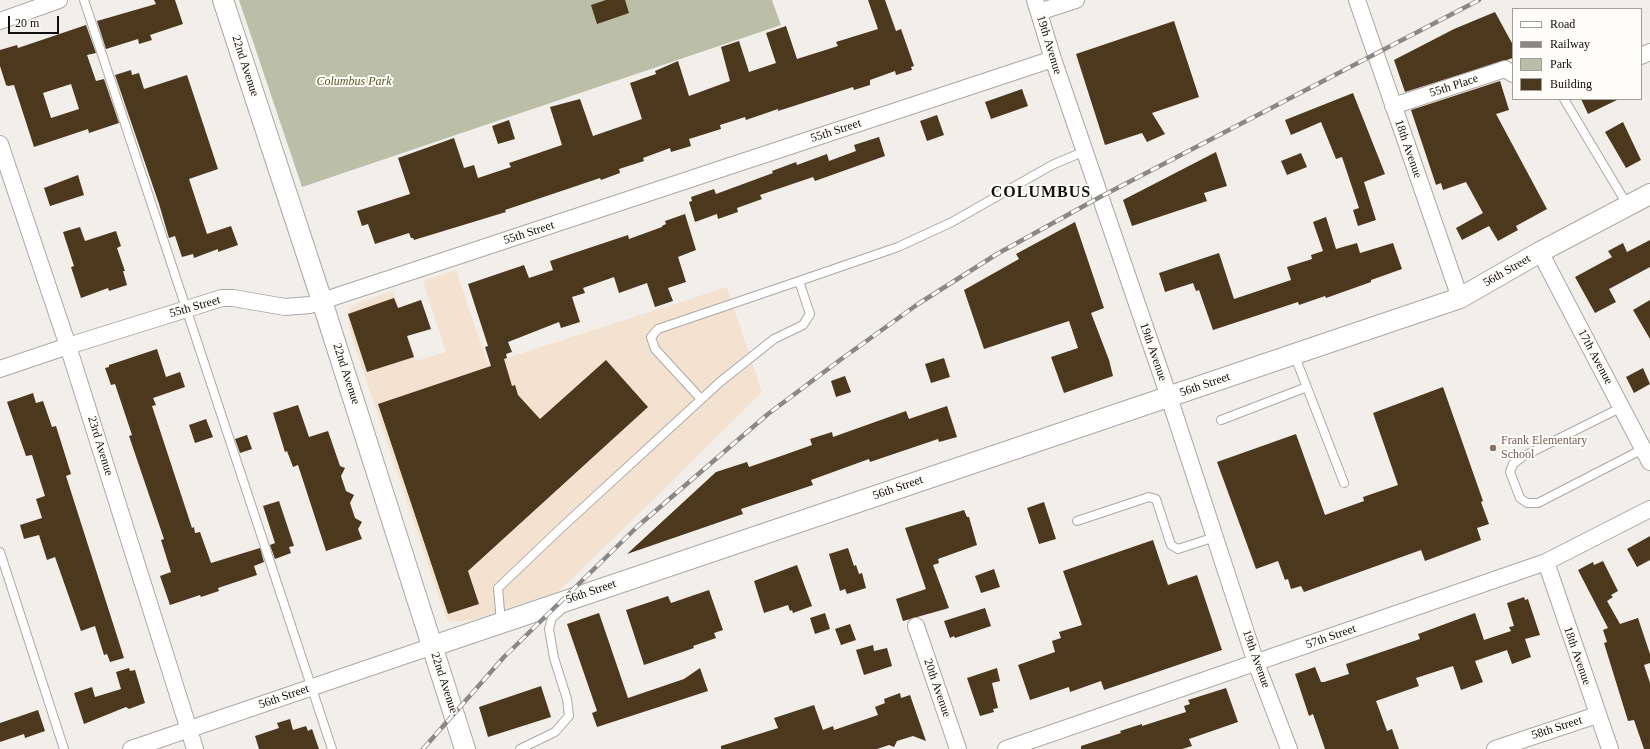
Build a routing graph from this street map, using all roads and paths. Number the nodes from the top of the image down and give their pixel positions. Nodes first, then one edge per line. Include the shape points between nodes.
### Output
1 (59, 0) edge
2 (84, 0) edge
3 (223, 0) edge
4 (1076, 0) edge
5 (1357, 0) edge
6 (1037, 6) edge
7 (0, 21) edge
8 (1053, 59) junction
9 (1512, 73) edge
10 (1565, 100) edge
11 (1393, 106) junction
12 (0, 144) edge
13 (1084, 152) junction
14 (1650, 194) edge
15 (1628, 206) junction
16 (1540, 252) junction
17 (799, 281) junction
18 (1460, 298) junction
19 (322, 301) junction
20 (185, 309) junction
21 (68, 346) junction
22 (1294, 354) junction
23 (0, 369) edge
24 (1307, 388) junction
25 (1169, 397) junction
26 (701, 399) junction
27 (1622, 407) junction
28 (1221, 420) dead end
29 (1646, 456) edge
30 (1344, 482) dead end
31 (1650, 509) edge
32 (1077, 521) dead end
33 (1215, 537) junction
34 (0, 552) edge
35 (1546, 562) junction
36 (566, 601) junction
37 (501, 623) junction
38 (916, 626) dead end
39 (433, 646) junction
40 (1256, 662) junction
41 (310, 688) junction
42 (1597, 715) junction
43 (189, 729) junction
44 (64, 749) edge
45 (131, 749) edge
46 (195, 749) edge
47 (332, 749) edge
48 (465, 749) edge
49 (520, 749) edge
50 (958, 749) edge
51 (1006, 749) edge
52 (1289, 749) edge
53 (1495, 749) edge
54 (1610, 749) edge

1 - 7 street
2 - 20 lane
3 - 19 street, 22nd Avenue
4 - 6 street
5 - 11 street, 18th Avenue
6 - 8 street, 19th Avenue
8 - 13 street, 19th Avenue
8 - 19 street, 55th Street
9 - 11 street, 55th Place via 1505,69
10 - 15 lane
11 - 18 street, 18th Avenue
12 - 21 street, 23rd Avenue
13 - 17 lane via 1052,165 952,222 918,238
13 - 25 street, 19th Avenue
14 - 15 street, 56th Street
15 - 16 street, 56th Street
16 - 18 street, 56th Street
16 - 27 street, 17th Avenue
17 - 26 lane via 810,314 803,325 774,339
17 - 26 lane via 658,328 651,337 655,349
18 - 22 street, 56th Street
19 - 20 street, 55th Street via 310,305 285,307 222,298
19 - 39 street, 22nd Avenue
20 - 21 street, 55th Street
20 - 41 lane
21 - 23 street, 55th Street
21 - 43 street, 23rd Avenue
22 - 24 lane
22 - 25 street, 56th Street
24 - 28 lane
24 - 30 lane
25 - 33 street, 19th Avenue
25 - 36 street, 56th Street
26 - 37 lane via 498,588
27 - 29 street, 17th Avenue
27 - 29 lane via 1522,457 1513,464 1510,472 1520,498 1528,503 1538,503
31 - 35 street, 57th Street
32 - 33 lane via 1149,497 1156,499 1171,545 1178,549
33 - 40 street, 19th Avenue
34 - 44 lane
35 - 40 street, 57th Street
35 - 42 street, 18th Avenue
36 - 37 street, 56th Street
36 - 49 lane via 567,604 552,618 549,629 569,716 555,732
37 - 39 street, 56th Street
38 - 50 street, 20th Avenue
39 - 41 street, 56th Street
39 - 48 street, 22nd Avenue
40 - 51 street, 57th Street
40 - 52 street, 19th Avenue
41 - 43 street, 56th Street
41 - 47 lane
42 - 53 street, 58th Street
42 - 54 street, 18th Avenue
43 - 45 street, 56th Street
43 - 46 street, 23rd Avenue

